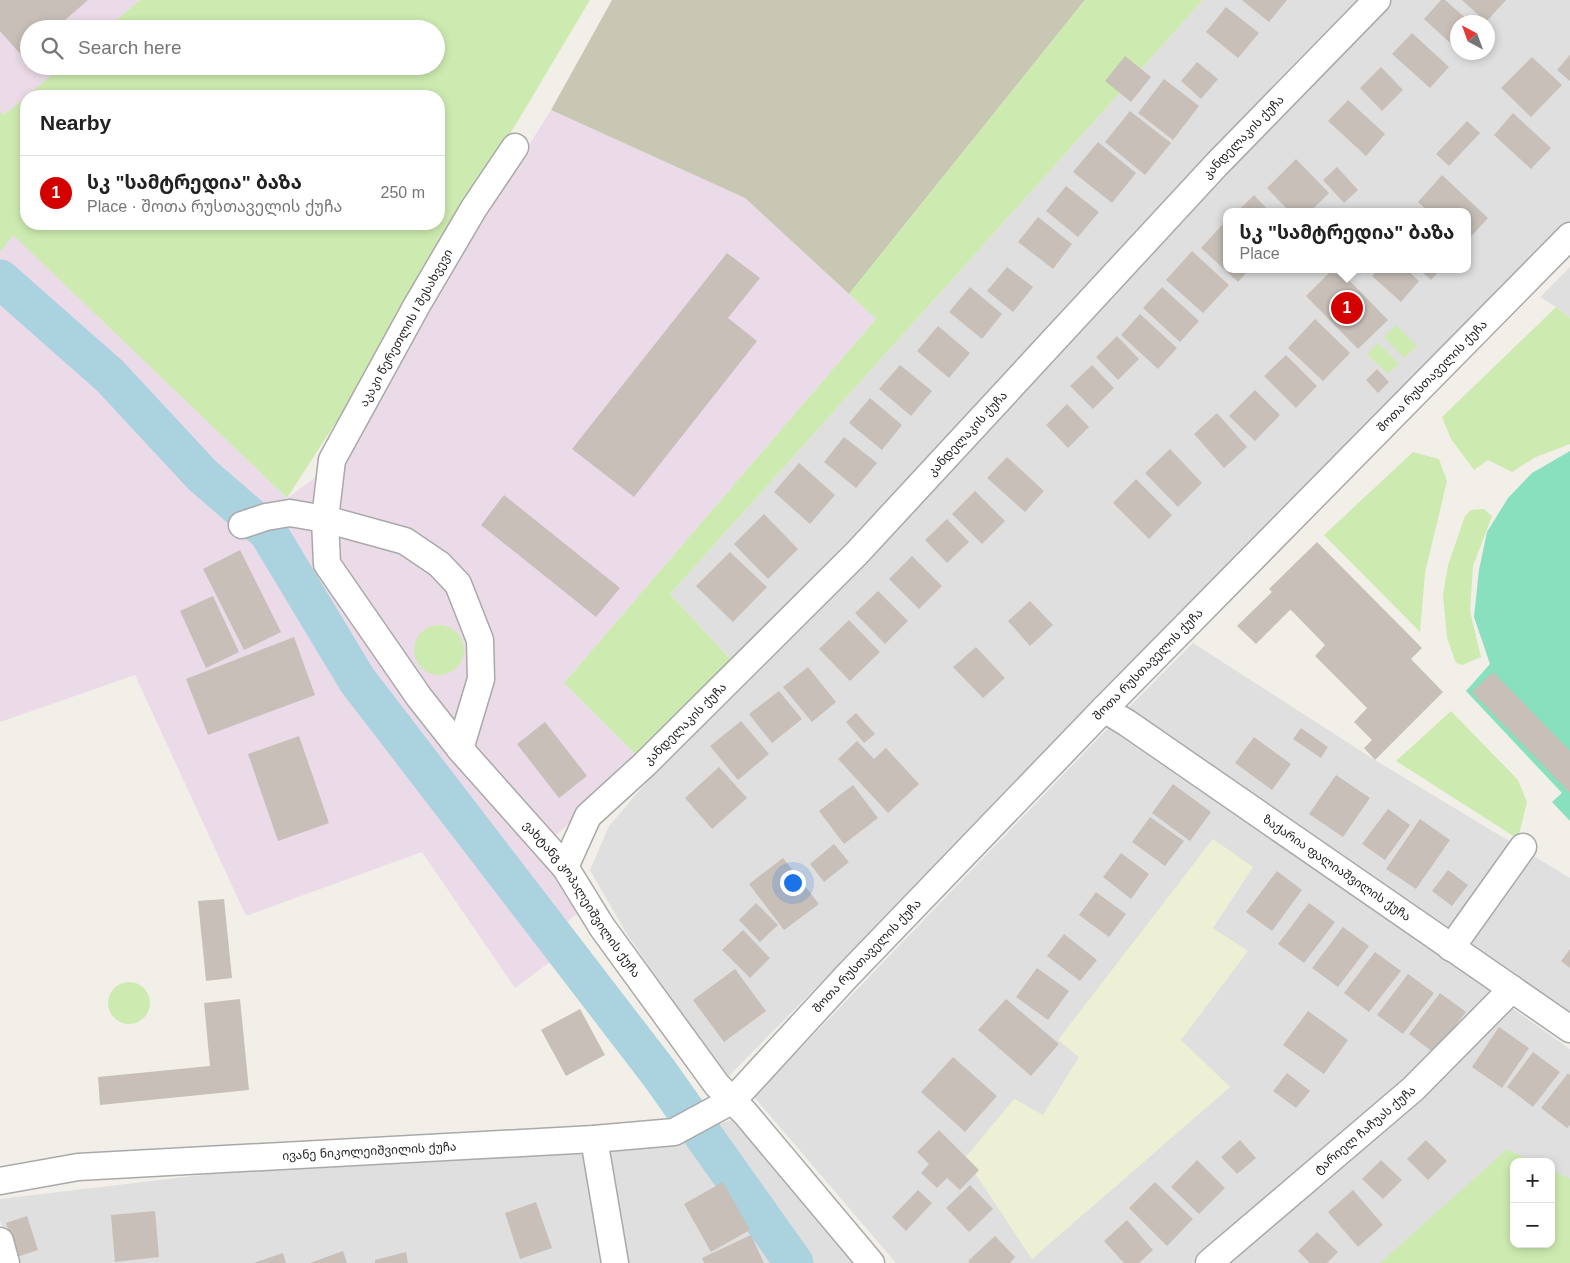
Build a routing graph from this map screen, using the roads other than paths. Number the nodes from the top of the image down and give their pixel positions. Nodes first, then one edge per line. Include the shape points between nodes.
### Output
1 (1377, 0) edge
2 (516, 147) dead end
3 (1570, 236) edge
4 (325, 519) junction
5 (242, 525) dead end
6 (1104, 709) junction
7 (460, 750) junction
8 (1522, 847) dead end
9 (565, 867) junction
10 (1450, 948) junction
11 (1512, 989) junction
12 (1570, 1030) edge
13 (733, 1100) junction
14 (594, 1139) junction
15 (0, 1181) edge
16 (0, 1241) edge
17 (6, 1263) edge
18 (615, 1263) edge
19 (871, 1263) edge
20 (1209, 1263) edge

1 - 9 street, კანდელაკის ქუჩა via 1217,164 857,553 645,764 588,816
2 - 4 street, აკაკი წერეთლის I შესახვევი via 474,208 416,305 332,460
3 - 6 street, შოთა რუსთაველის ქუჩა
4 - 5 street via 290,513
4 - 7 street, ვახტანგ კოპალეიშვილის ქუჩა via 327,564 419,697
4 - 7 street via 405,541 439,564 458,584 480,640 481,679
6 - 10 street, ზაქარია ფალიაშვილის ქუჩა
6 - 13 street, შოთა რუსთაველის ქუჩა via 847,976
7 - 9 street, ვახტანგ კოპალეიშვილის ქუჩა
8 - 10 street
9 - 13 street, ვახტანგ კოპალეიშვილის ქუჩა via 602,927 717,1085
10 - 11 street, ზაქარია ფალიაშვილის ქუჩა
11 - 12 street, ზაქარია ფალიაშვილის ქუჩა
11 - 20 street, ტარიელ ჩაჩუას ქუჩა via 1413,1089
13 - 14 street, ივანე ნიკოლეიშვილის ქუჩა via 674,1132
13 - 19 street, ვახტანგ კოპალეიშვილის ქუჩა
14 - 15 street, ივანე ნიკოლეიშვილის ქუჩა via 78,1167
14 - 18 street
16 - 17 street

